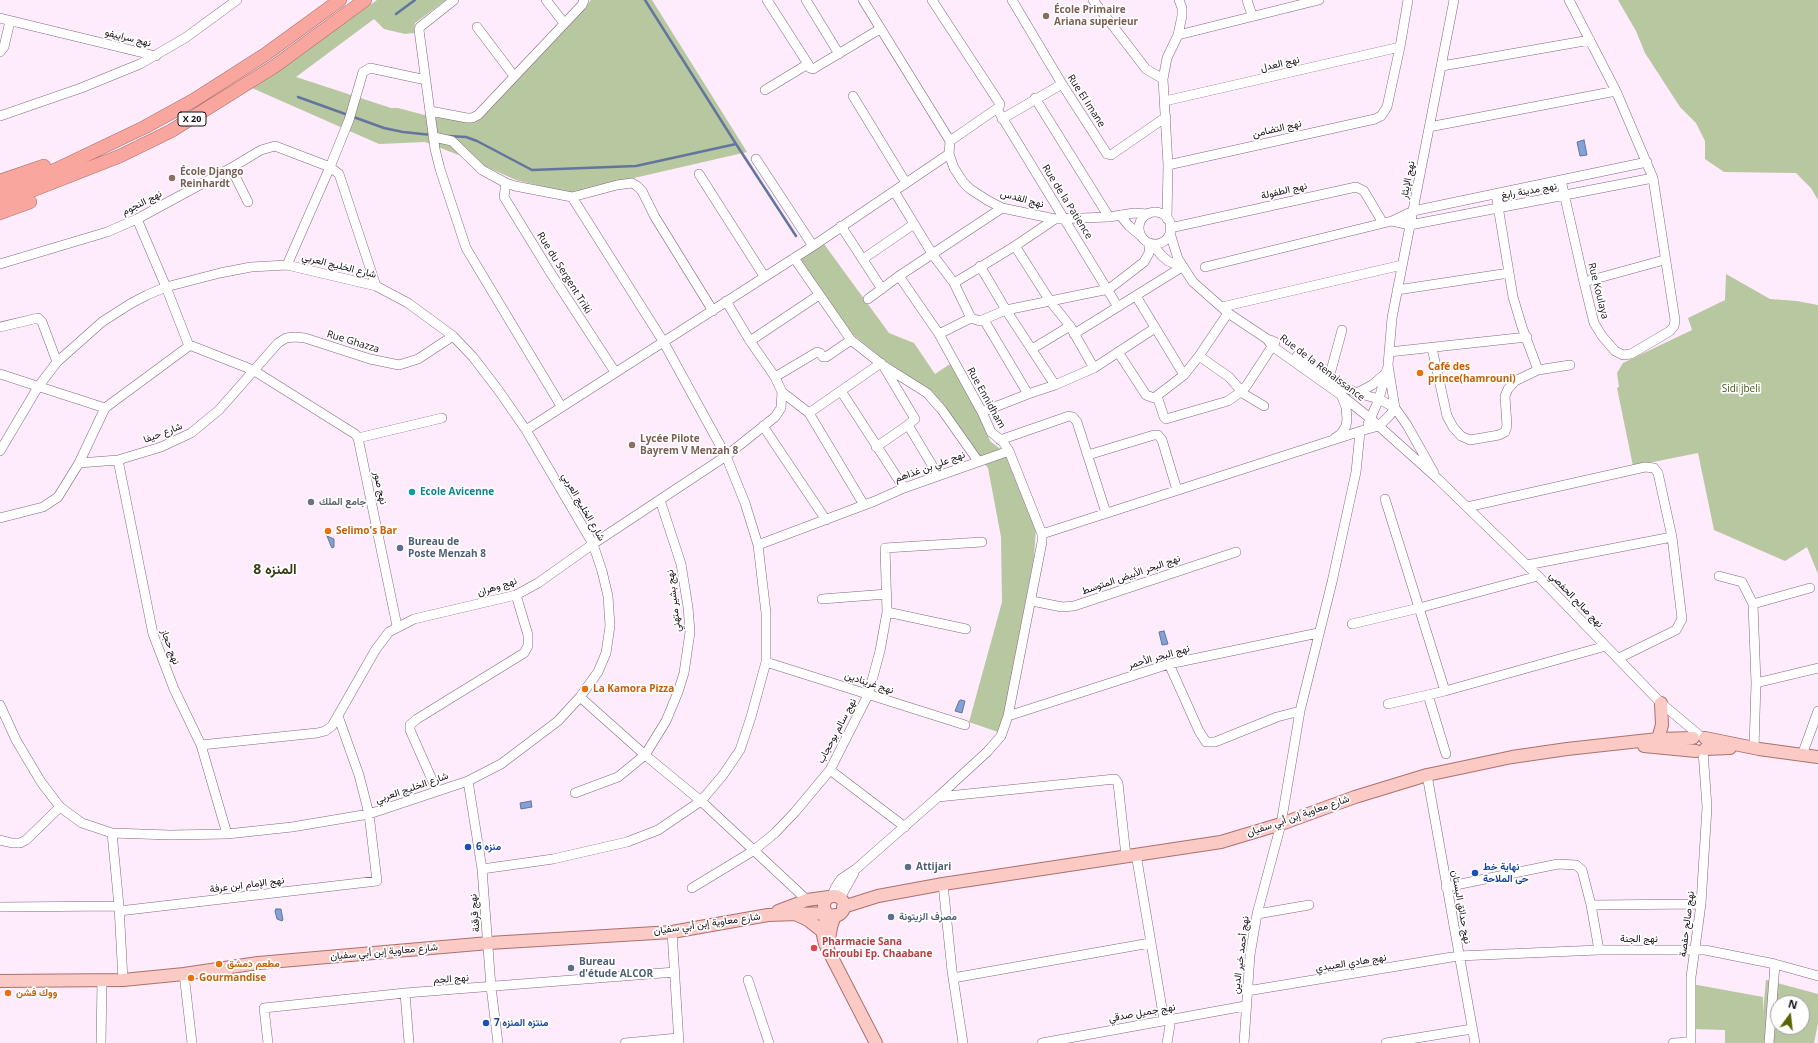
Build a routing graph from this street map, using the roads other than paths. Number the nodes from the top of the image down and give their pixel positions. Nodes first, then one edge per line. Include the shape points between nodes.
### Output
1 (237, 0) edge
2 (340, 0) edge
3 (365, 0) edge
4 (454, 0) edge
5 (546, 0) edge
6 (584, 0) edge
7 (767, 0) edge
8 (806, 0) edge
9 (863, 0) edge
10 (932, 0) edge
11 (1012, 0) edge
12 (1093, 0) edge
13 (1179, 0) edge
14 (1247, 0) edge
15 (1319, 0) edge
16 (1408, 0) edge
17 (1454, 0) edge
18 (1569, 0) edge
19 (1252, 16) junction
20 (0, 18) edge
21 (10, 21) junction
22 (564, 22) junction
23 (477, 27) dead end
24 (880, 29) junction
25 (1178, 34) junction
26 (1590, 40) junction
27 (1400, 48) junction
28 (0, 52) edge
29 (839, 54) junction
30 (156, 56) junction
31 (808, 64) junction
32 (1442, 66) junction
33 (514, 76) junction
34 (1163, 79) junction
35 (426, 80) junction
36 (1062, 84) junction
37 (765, 90) dead end
38 (1616, 91) junction
39 (853, 96) dead end
40 (1035, 98) junction
41 (1165, 101) junction
42 (996, 108) junction
43 (430, 111) junction
44 (0, 116) edge
45 (1166, 117) junction
46 (1002, 119) junction
47 (1429, 127) junction
48 (434, 137) junction
49 (950, 141) junction
50 (112, 143) junction
51 (949, 154) junction
52 (120, 156) junction
53 (756, 159) dead end
54 (1647, 162) junction
55 (1168, 165) junction
56 (330, 167) junction
57 (231, 168) junction
58 (699, 174) dead end
59 (1653, 178) junction
60 (1562, 180) junction
61 (0, 181) edge
62 (506, 183) junction
63 (906, 184) junction
64 (0, 192) edge
65 (894, 192) junction
66 (1496, 194) junction
67 (1565, 196) junction
68 (572, 197) junction
69 (248, 202) dead end
70 (0, 203) edge
71 (1002, 208) junction
72 (1497, 208) junction
73 (1413, 211) junction
74 (0, 213) edge
75 (1148, 214) junction
76 (1120, 215) junction
77 (1109, 217) junction
78 (137, 219) junction
79 (1055, 219) junction
80 (1167, 219) junction
81 (1066, 220) junction
82 (1387, 222) junction
83 (914, 224) junction
84 (1410, 225) junction
85 (841, 226) junction
86 (1170, 231) junction
87 (1141, 236) junction
88 (1151, 244) junction
89 (813, 246) junction
90 (1015, 246) junction
91 (933, 254) junction
92 (794, 258) junction
93 (863, 259) junction
94 (1664, 260) junction
95 (0, 264) edge
96 (287, 265) junction
97 (1402, 265) junction
98 (980, 266) junction
99 (1182, 267) junction
100 (1205, 267) dead end
101 (1509, 273) junction
102 (764, 276) junction
103 (899, 276) junction
104 (1584, 282) junction
105 (954, 283) junction
106 (376, 286) junction
107 (166, 287) junction
108 (882, 289) junction
109 (1109, 289) junction
110 (1397, 290) junction
111 (819, 295) junction
112 (1136, 296) junction
113 (868, 299) dead end
114 (726, 301) junction
115 (1050, 301) junction
116 (1118, 307) junction
117 (1006, 310) junction
118 (1225, 310) junction
119 (713, 311) junction
120 (971, 318) junction
121 (984, 320) junction
122 (0, 327) edge
123 (1155, 328) junction
124 (1072, 330) junction
125 (1342, 330) dead end
126 (938, 334) junction
127 (453, 336) junction
128 (1527, 337) junction
129 (851, 340) junction
130 (750, 341) junction
131 (663, 342) junction
132 (1272, 342) junction
133 (189, 346) junction
134 (1432, 348) junction
135 (1032, 349) junction
136 (1118, 352) junction
137 (1389, 352) junction
138 (1199, 356) junction
139 (57, 362) junction
140 (882, 365) junction
141 (1570, 365) dead end
142 (1094, 368) junction
143 (253, 370) junction
144 (1387, 370) junction
145 (1538, 370) junction
146 (615, 372) junction
147 (0, 374) edge
148 (1184, 375) junction
149 (775, 378) junction
150 (1329, 378) junction
151 (1055, 385) junction
152 (38, 387) junction
153 (841, 391) junction
154 (1242, 391) junction
155 (782, 392) junction
156 (1357, 393) junction
157 (1028, 394) junction
158 (1341, 395) junction
159 (1157, 396) junction
160 (1379, 399) junction
161 (561, 406) junction
162 (1264, 406) dead end
163 (105, 408) junction
164 (1394, 408) junction
165 (982, 412) junction
166 (809, 413) junction
167 (442, 418) dead end
168 (1371, 419) junction
169 (908, 425) junction
170 (763, 426) junction
171 (1379, 426) junction
172 (526, 430) junction
173 (1362, 431) junction
174 (358, 438) junction
175 (1000, 440) junction
176 (1332, 441) junction
177 (876, 447) junction
178 (0, 451) edge
179 (1009, 451) junction
180 (1088, 455) junction
181 (726, 456) junction
182 (118, 460) junction
183 (978, 461) junction
184 (79, 463) junction
185 (938, 475) junction
186 (1438, 479) junction
187 (904, 488) junction
188 (1177, 490) junction
189 (1385, 499) dead end
190 (660, 500) junction
191 (864, 505) junction
192 (1467, 507) junction
193 (1106, 513) junction
194 (0, 518) edge
195 (826, 520) junction
196 (1042, 534) junction
197 (1672, 537) junction
198 (982, 542) dead end
199 (593, 544) junction
200 (758, 545) junction
201 (1236, 552) dead end
202 (1527, 565) junction
203 (1538, 576) junction
204 (1719, 576) dead end
205 (1810, 588) dead end
206 (887, 594) junction
207 (516, 595) junction
208 (822, 599) dead end
209 (1032, 601) junction
210 (1753, 604) junction
211 (1418, 608) junction
212 (888, 612) junction
213 (1352, 624) dead end
214 (397, 626) junction
215 (966, 629) dead end
216 (1318, 633) junction
217 (1606, 646) junction
218 (1619, 658) junction
219 (766, 662) junction
220 (1169, 664) junction
221 (1818, 668) edge
222 (1756, 683) junction
223 (1445, 690) junction
224 (868, 695) junction
225 (1428, 695) junction
226 (580, 697) junction
227 (1661, 703) junction
228 (1388, 704) dead end
229 (0, 705) edge
230 (1300, 711) junction
231 (1818, 711) edge
232 (338, 716) junction
233 (1008, 716) junction
234 (965, 725) dead end
235 (1658, 739) junction
236 (1621, 744) junction
237 (1700, 744) junction
238 (201, 745) junction
239 (1756, 749) junction
240 (1446, 754) dead end
241 (645, 755) junction
242 (1802, 755) junction
243 (1818, 757) edge
244 (830, 770) junction
245 (1427, 775) junction
246 (468, 782) junction
247 (437, 792) junction
248 (575, 793) dead end
249 (938, 797) junction
250 (701, 801) junction
251 (60, 807) junction
252 (369, 814) junction
253 (1282, 824) junction
254 (905, 827) junction
255 (112, 833) junction
256 (227, 834) junction
257 (0, 840) edge
258 (753, 851) junction
259 (1131, 855) junction
260 (482, 869) junction
261 (943, 884) junction
262 (1446, 887) junction
263 (692, 888) dead end
264 (807, 900) junction
265 (1701, 904) junction
266 (834, 905) junction
267 (1309, 905) dead end
268 (1591, 905) junction
269 (0, 907) edge
270 (119, 908) junction
271 (792, 913) junction
272 (1257, 914) junction
273 (768, 915) junction
274 (822, 931) junction
275 (672, 932) junction
276 (489, 943) junction
277 (1150, 943) junction
278 (828, 950) junction
279 (1599, 950) junction
280 (1695, 950) junction
281 (1458, 956) junction
282 (1775, 964) junction
283 (674, 972) junction
284 (184, 974) junction
285 (1818, 976) edge
286 (953, 978) junction
287 (102, 980) junction
288 (123, 980) junction
289 (748, 980) dead end
290 (0, 981) edge
291 (491, 987) junction
292 (1247, 991) junction
293 (405, 993) junction
294 (1245, 1006) junction
295 (1167, 1020) junction
296 (1472, 1029) junction
297 (678, 1040) edge
298 (101, 1043) edge
299 (192, 1043) edge
300 (268, 1043) edge
301 (410, 1043) edge
302 (498, 1043) edge
303 (625, 1043) edge
304 (769, 1043) edge
305 (876, 1043) edge
306 (963, 1043) edge
307 (1042, 1043) edge
308 (1167, 1043) edge
309 (1244, 1043) edge
310 (1386, 1043) edge
311 (1474, 1043) edge
312 (1673, 1043) edge
313 (1691, 1043) edge
314 (1769, 1043) edge

1 - 30 street, نهج سراييفو
2 - 50 highway, X 20 via 266,54 194,100
3 - 52 highway, X 20 via 275,66 202,113
4 - 35 street via 420,27
5 - 22 street
6 - 22 street
7 - 31 street
8 - 29 street
9 - 24 street
10 - 42 street, Rue de la Patience via 999,103 1000,106
11 - 36 street, Rue El Imane
12 - 34 street via 1146,68
13 - 25 street via 1182,12
14 - 19 street
15 - 19 street
16 - 27 street
17 - 32 street, نهج الإيثار
18 - 26 street, Rue Koulaya
19 - 25 street
20 - 21 street, نهج سراييفو
21 - 28 street via 4,47
21 - 30 street, نهج سراييفو
22 - 33 street
23 - 33 street
24 - 29 street
24 - 49 street
25 - 34 street via 1169,53
26 - 32 street
26 - 38 street, Rue Koulaya
27 - 41 street, نهج العدل
27 - 55 street, نهج التضامن via 1387,107 1381,116
29 - 31 street via 813,69
30 - 44 street via 81,88
31 - 37 street
32 - 47 street, نهج الإيثار
33 - 43 street via 478,115 472,118
34 - 41 street
35 - 43 street
35 - 56 street via 370,68 363,72 349,120
36 - 40 street
36 - 45 street, Rue El Imane via 1108,154
38 - 47 street
38 - 54 street, Rue Koulaya
39 - 63 street
40 - 46 street
40 - 77 street
41 - 45 street
42 - 46 street, Rue de la Patience
42 - 49 street
43 - 48 street
45 - 55 street
46 - 81 street, Rue de la Patience
47 - 73 street, نهج الإيثار
48 - 62 street via 452,141 482,170
48 - 161 street via 440,169 466,248
49 - 51 street, نهج القدس
50 - 61 highway
50 - 64 highway, X 20
51 - 63 street
51 - 71 street, نهج القدس via 963,182
52 - 70 highway, X 20
52 - 74 highway via 36,200
53 - 89 street
54 - 59 street, Rue Koulaya
54 - 60 street, نهج مدينة رابغ
55 - 80 street
56 - 57 street, نهج النجوم via 275,146 261,150
56 - 96 street
56 - 106 street via 341,177
57 - 69 street
57 - 78 street, نهج النجوم
58 - 102 street
59 - 67 street, نهج مدينة رابغ
59 - 94 street, Rue Koulaya
60 - 66 street, نهج مدينة رابغ
60 - 67 street, Rue Koulaya
62 - 68 street
62 - 146 street, Rue du Sergent Triki via 504,197
63 - 65 street
65 - 83 street
65 - 85 street
66 - 72 street
66 - 73 street, نهج مدينة رابغ
67 - 72 street, نهج مدينة رابغ
67 - 104 street, Rue Koulaya
68 - 119 street via 632,183 642,190 655,217
68 - 131 street
71 - 79 street, نهج القدس
71 - 91 street
72 - 84 street, نهج مدينة رابغ
72 - 101 street
73 - 82 street, نهج مدينة رابغ
73 - 84 street, نهج الإيثار
75 - 76 street, نهج القدس
75 - 80 street via 1158,213
75 - 87 street via 1140,224
76 - 77 street, نهج القدس
76 - 87 street
77 - 81 street, نهج القدس
78 - 95 street, نهج النجوم via 107,232
78 - 107 street
79 - 81 street, نهج القدس
79 - 90 street
80 - 86 street
81 - 109 street, Rue de la Patience
82 - 84 street
82 - 86 street, نهج الطفولة via 1364,190 1356,187
82 - 100 street
83 - 91 street
83 - 93 street
84 - 97 street, نهج الإيثار
85 - 89 street
85 - 93 street
86 - 88 street via 1163,242
86 - 99 street
87 - 88 street
88 - 99 street via 1168,261
88 - 109 street via 1144,262
89 - 92 street
90 - 98 street
90 - 115 street
91 - 103 street
91 - 105 street
92 - 102 street
92 - 111 street, نهج علي بن غذاهم
93 - 108 street
94 - 104 street
94 - 104 street, Rue Koulaya via 1674,326 1670,331 1629,355 1615,351 1598,330
96 - 106 street, شارع الخليج العربي
96 - 107 street, شارع الخليج العربي via 251,267
97 - 110 street, نهج الإيثار
97 - 118 street
98 - 105 street
98 - 117 street
99 - 112 street
99 - 118 street via 1199,289
101 - 110 street
101 - 128 street
102 - 114 street
103 - 108 street
103 - 126 street, Rue Ennidham
105 - 120 street
106 - 127 street, شارع الخليج العربي via 408,303
107 - 133 street
107 - 139 street, شارع الخليج العربي via 115,312
108 - 113 street
109 - 115 street
109 - 116 street, Rue de la Patience
110 - 137 street, نهج الإيثار
111 - 129 street, نهج علي بن غذاهم
111 - 130 street
112 - 116 street
112 - 123 street
114 - 119 street
114 - 130 street
115 - 117 street
115 - 124 street
116 - 124 street
117 - 121 street
117 - 135 street
118 - 132 street
118 - 138 street
119 - 131 street
120 - 121 street
120 - 126 street
121 - 157 street
122 - 139 street via 37,317 42,322
123 - 136 street
123 - 148 street
124 - 135 street
124 - 142 street
125 - 150 street
126 - 165 street, Rue Ennidham
127 - 143 street, Rue Ghazza via 418,359 399,365 295,337 278,343
127 - 172 street, شارع الخليج العربي via 500,390
128 - 134 street
128 - 145 street
129 - 140 street, نهج علي بن غذاهم
129 - 149 street via 826,357 817,352
130 - 149 street
131 - 146 street
131 - 181 street
132 - 150 street, Rue de la Renaissance
132 - 154 street
132 - 158 street, Rue de la Renaissance
133 - 143 street
133 - 163 street
134 - 137 street
134 - 145 street via 1448,416 1465,439 1478,439 1505,432 1505,402 1508,389 1515,381
135 - 151 street
136 - 142 street
136 - 159 street via 1146,395 1154,398
137 - 144 street, نهج الإيثار
138 - 148 street
138 - 154 street via 1229,377
139 - 152 street, شارع الخليج العربي
140 - 153 street
140 - 169 street via 915,418
140 - 183 street, نهج علي بن غذاهم via 927,393
141 - 145 street
142 - 151 street
143 - 174 street via 356,434
143 - 182 street, شارع حيفا via 219,410 191,433 162,447
144 - 156 street via 1372,385
144 - 160 street
144 - 164 street
146 - 161 street
147 - 152 street
148 - 159 street
149 - 155 street
150 - 156 street, Rue de la Renaissance
151 - 157 street
152 - 163 street
152 - 178 street, شارع الخليج العربي
153 - 166 street
153 - 177 street
154 - 159 street via 1228,401 1166,420
154 - 162 street
155 - 166 street
155 - 170 street, نهج وهران via 781,408 775,417
156 - 160 street, Rue de la Renaissance
157 - 165 street
158 - 168 street, Rue de la Renaissance
158 - 176 street via 1347,419 1340,434
160 - 164 street, نهج صالح الحفصي
160 - 168 street
161 - 172 street
163 - 184 street
164 - 171 street
164 - 186 street, نهج صالح الحفصي via 1407,425
165 - 175 street, Rue Ennidham via 991,432
166 - 191 street
167 - 174 street
168 - 171 street, نهج صالح الحفصي
168 - 173 street
169 - 177 street
169 - 185 street
170 - 181 street, نهج وهران
170 - 195 street
171 - 173 street
171 - 186 street, نهج صالح الحفصي
172 - 199 street, شارع الخليج العربي
173 - 176 street
173 - 216 street, نهج أحمد خير الدين via 1356,472
174 - 214 street, نهج صور
175 - 179 street, Rue Ennidham
175 - 180 street via 1069,416 1077,422
176 - 188 street
177 - 187 street
179 - 183 street
179 - 196 street, Rue Ennidham
180 - 188 street via 1158,435 1162,440
180 - 193 street
181 - 190 street, نهج وهران
181 - 200 street
182 - 184 street, شارع حيفا
182 - 238 street, نهج حجاز via 153,634 174,689
183 - 185 street, نهج علي بن غذاهم
184 - 194 street via 63,491 51,503
185 - 187 street, نهج علي بن غذاهم
186 - 192 street, نهج صالح الحفصي
187 - 191 street, نهج علي بن غذاهم
188 - 193 street
189 - 211 street
190 - 199 street, نهج وهران
190 - 241 street, نهج بشير متهني via 681,564 690,632 684,673 678,692 666,721
191 - 195 street, نهج علي بن غذاهم
192 - 197 street via 1645,467 1654,468 1658,473
192 - 202 street, نهج صالح الحفصي
193 - 196 street
195 - 200 street, نهج علي بن غذاهم
196 - 209 street
197 - 202 street
197 - 218 street via 1682,619 1680,626
198 - 206 street, نهج سالم بوحجاب via 885,548
199 - 207 street, نهج وهران via 538,583
199 - 226 street, شارع الخليج العربي via 608,596 610,626 606,653 598,672
200 - 219 street via 766,613
201 - 209 street, نهج البحر الأبيض المتوسط via 1074,606 1062,607
202 - 203 street, نهج صالح الحفصي
203 - 211 street
203 - 217 street, نهج صالح الحفصي
204 - 210 street via 1742,582
205 - 210 street
206 - 208 street
206 - 212 street, نهج سالم بوحجاب
207 - 214 street, نهج وهران via 414,619
207 - 247 street via 528,635 527,650 410,725
209 - 233 street
210 - 222 street
211 - 213 street
211 - 223 street
212 - 215 street
212 - 224 street, نهج سالم بوحجاب
214 - 232 street via 376,649
216 - 220 street, نهج البحر الأحمر
216 - 230 street, نهج أحمد خير الدين
217 - 218 street, نهج صالح الحفصي
217 - 223 street
218 - 227 street, نهج صالح الحفصي
219 - 224 street, نهج غرينادين
219 - 250 street via 740,750
220 - 230 street via 1199,732 1206,742 1215,742
220 - 233 street, نهج البحر الأحمر
221 - 222 street
222 - 239 street
223 - 225 street
224 - 234 street, نهج غرينادين
224 - 244 street, نهج سالم بوحجاب
225 - 228 street
225 - 240 street
226 - 241 street
226 - 246 street, شارع الخليج العربي via 558,721 531,742 501,764
227 - 235 main road via 1662,725
227 - 237 street, نهج صالح الحفصي
229 - 251 street, شارع الخليج العربي via 26,757
230 - 253 street, نهج أحمد خير الدين
231 - 242 street
232 - 238 street via 332,726 318,733
232 - 252 street via 359,775
233 - 249 street via 996,744
235 - 236 main road, شارع معاوية إبن أبي سفيان
235 - 237 main road, شارع معاوية إبن أبي سفيان
236 - 237 main road, شارع معاوية إبن أبي سفيان
236 - 245 main road, شارع معاوية إبن أبي سفيان via 1512,757
237 - 239 main road, شارع معاوية إبن أبي سفيان
237 - 265 street, نهج صالح حفصة via 1707,807
238 - 256 street, نهج حجاز
239 - 242 main road, شارع معاوية إبن أبي سفيان
241 - 248 street, نهج بشير متهني via 618,777
241 - 250 street
242 - 243 main road, شارع معاوية إبن أبي سفيان
244 - 254 street
244 - 258 street, نهج سالم بوحجاب via 795,812
245 - 253 main road, شارع معاوية إبن أبي سفيان via 1355,797
245 - 262 street, نهج حدائق البستان
246 - 247 street, شارع الخليج العربي
246 - 260 street, نهج قرقنة
247 - 252 street, شارع الخليج العربي
249 - 254 street
249 - 259 street via 1115,779 1118,783
250 - 258 street
250 - 260 street via 658,830 627,842 553,859
251 - 255 street, شارع الخليج العربي via 82,823
251 - 257 street via 26,840 12,843
252 - 256 street, شارع الخليج العربي via 292,828
252 - 270 street, نهج الإمام ابن عرفة via 377,881
253 - 259 main road, شارع معاوية إبن أبي سفيان via 1220,842
253 - 272 street, نهج أحمد خير الدين
254 - 266 street via 856,868
255 - 256 street, شارع الخليج العربي
255 - 270 street
258 - 263 street, نهج سالم بوحجاب
258 - 264 street
259 - 261 main road, شارع معاوية إبن أبي سفيان
259 - 277 street
260 - 276 street, نهج قرقنة
261 - 266 main road, شارع معاوية إبن أبي سفيان via 878,896 866,895
261 - 286 street
262 - 268 street via 1569,863 1582,870
262 - 281 street, نهج حدائق البستان
264 - 266 main road, شارع معاوية إبن أبي سفيان
264 - 273 main road, شارع معاوية إبن أبي سفيان
265 - 268 street
265 - 280 street, نهج صالح حفصة
266 - 271 main road, شارع معاوية إبن أبي سفيان
266 - 274 main road
266 - 278 main road
267 - 272 street
268 - 279 street
269 - 270 street, نهج الإمام ابن عرفة
270 - 288 street
271 - 273 main road, شارع معاوية إبن أبي سفيان
271 - 274 main road via 808,920
272 - 292 street, نهج أحمد خير الدين
273 - 275 main road, شارع معاوية إبن أبي سفيان
274 - 278 main road
275 - 276 main road, شارع معاوية إبن أبي سفيان
275 - 283 street
276 - 284 main road, شارع معاوية إبن أبي سفيان via 258,963
276 - 291 street, نهج قرقنة
277 - 286 street
277 - 295 street
278 - 305 main road
279 - 280 street, نهج الجنة
279 - 281 street, نهج الجنة
280 - 282 street, نهج الجنة
280 - 313 street, نهج صالح حفصة via 1691,977
281 - 292 street, نهج هادي العبيدي
281 - 296 street, نهج حدائق البستان
282 - 285 street, نهج الجنة
282 - 314 street
283 - 291 street, نهج الجم
283 - 297 street
284 - 288 main road, شارع معاوية إبن أبي سفيان
284 - 299 street
286 - 306 street
287 - 288 main road, شارع معاوية إبن أبي سفيان
287 - 290 main road, شارع معاوية إبن أبي سفيان
287 - 298 street
289 - 304 street
291 - 293 street, نهج الجم
291 - 302 street, نهج قرقنة
292 - 294 street, نهج أحمد خير الدين
293 - 300 street, نهج الجم via 264,1008
293 - 301 street
294 - 295 street, نهج جميل صدقي
294 - 309 street, نهج أحمد خير الدين
295 - 307 street, نهج جميل صدقي
295 - 308 street
296 - 310 street
296 - 311 street, نهج حدائق البستان
297 - 303 street
312 - 313 street

